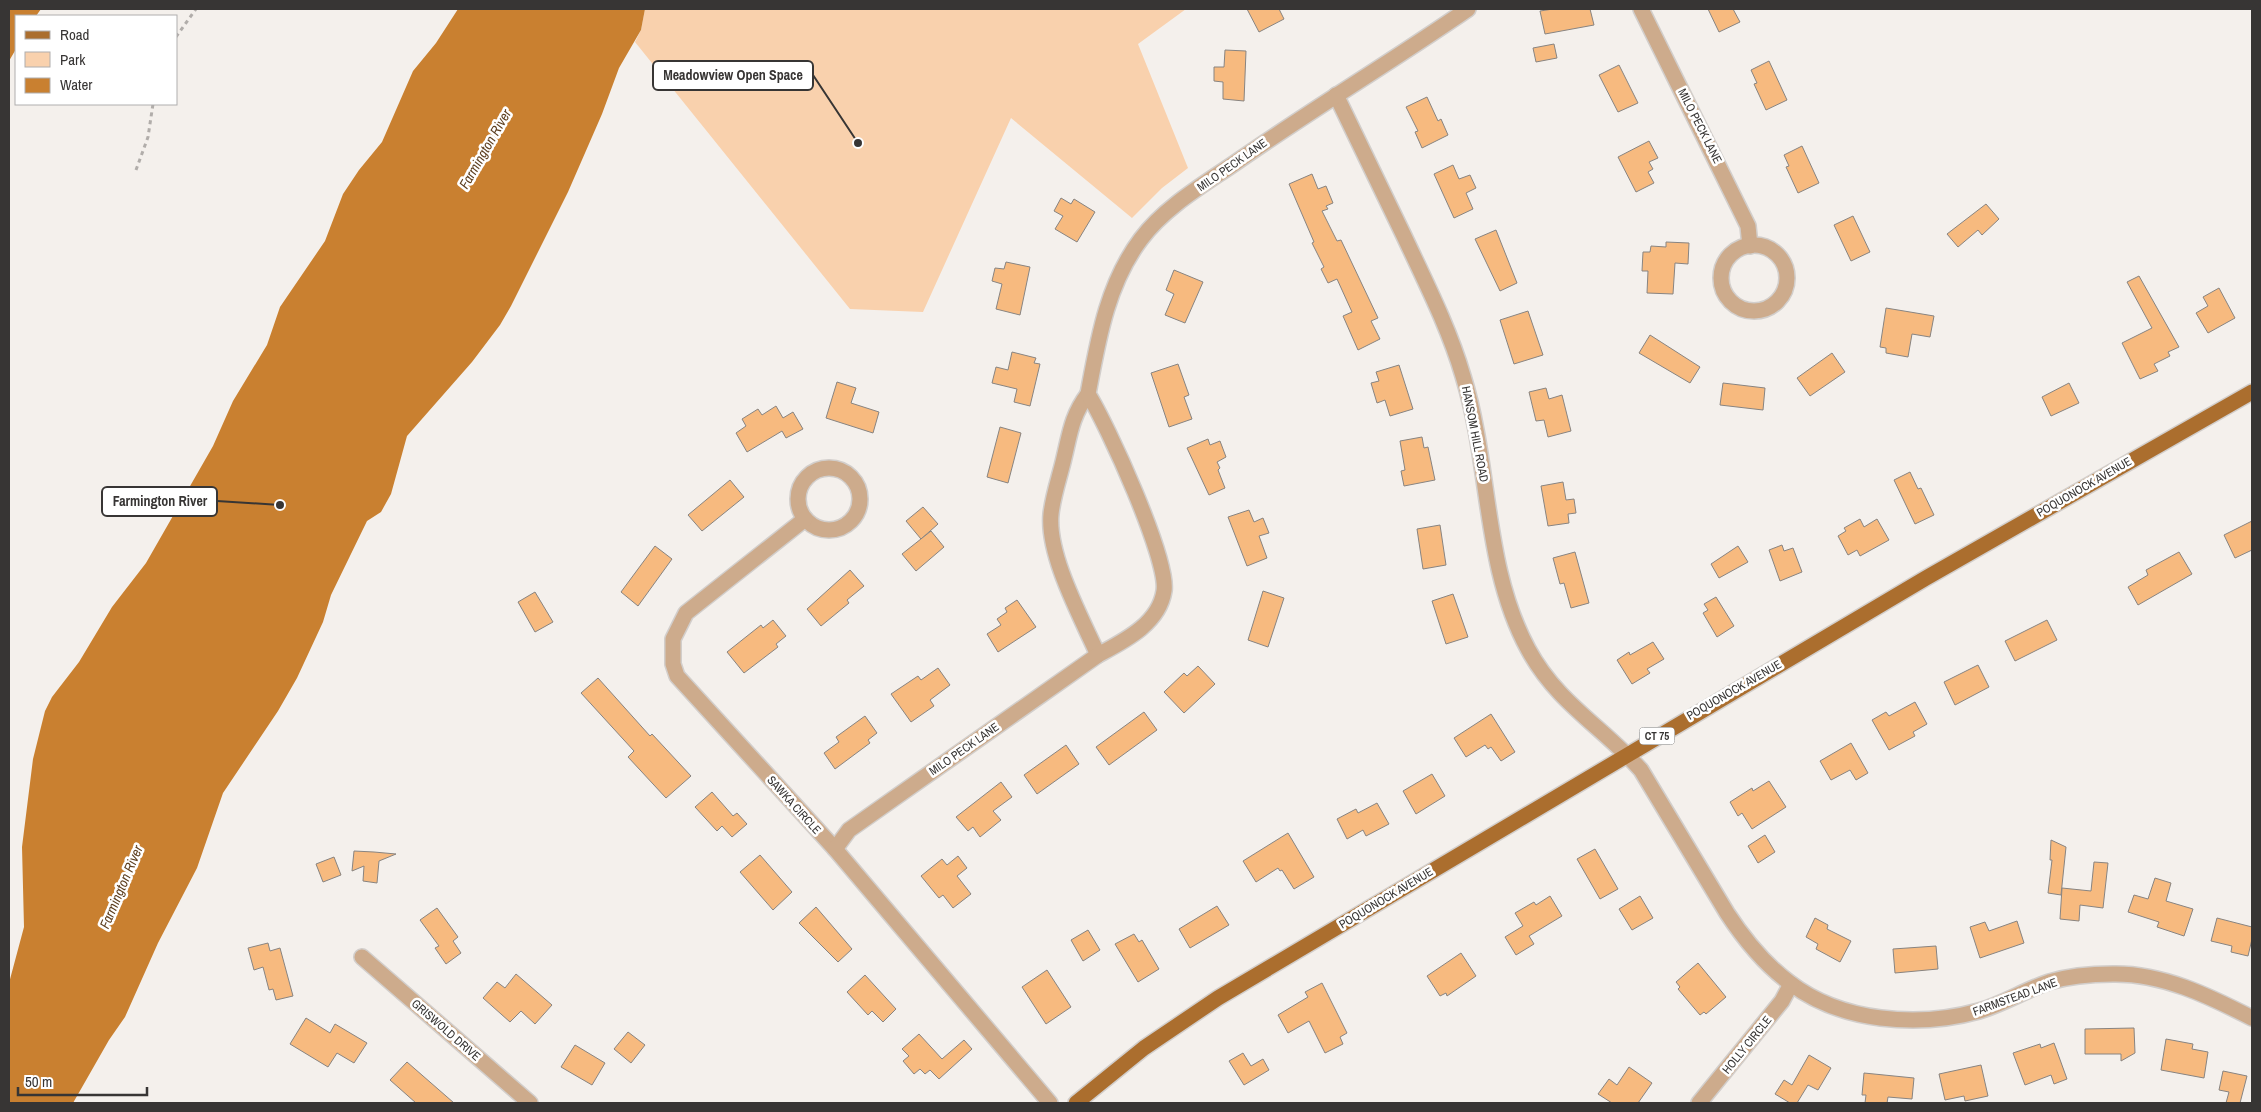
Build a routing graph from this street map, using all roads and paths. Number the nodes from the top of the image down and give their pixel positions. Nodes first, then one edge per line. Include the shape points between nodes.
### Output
1 (196, 9) edge
2 (1468, 9) edge
3 (1641, 9) edge
4 (178, 34) edge
5 (1336, 95) junction
6 (153, 105) edge
7 (136, 170) dead end
8 (1750, 246) junction
9 (2252, 392) edge
10 (1088, 394) junction
11 (805, 519) junction
12 (1098, 654) junction
13 (1627, 754) junction
14 (835, 849) junction
15 (362, 957) dead end
16 (1791, 984) junction
17 (2252, 1018) edge
18 (530, 1103) edge
19 (1050, 1103) edge
20 (1076, 1103) edge
21 (1700, 1103) edge

1 - 4 path
2 - 5 street, MILO PECK LANE
3 - 8 street, MILO PECK LANE via 1745,218
5 - 10 street, MILO PECK LANE via 1206,183 1167,212 1140,240 1109,299 1100,328
5 - 13 street, HANSOM HILL ROAD via 1427,284 1463,375 1481,450 1500,577 1527,648 1559,694
6 - 7 path via 148,137
8 - 8 street via 1731,255 1724,264 1724,291 1734,304 1744,310 1765,310 1782,297 1787,276 1785,266 1771,250
9 - 13 main road, POQUONOCK AVENUE / CT 75 via 1934,573
10 - 12 street, MILO PECK LANE via 1077,409 1051,514 1052,536 1060,568
10 - 12 street, MILO PECK LANE via 1100,414 1145,520 1163,570 1164,584 1164,592 1147,624 1127,640
11 - 11 street via 825,530 846,526 856,514 860,498 852,479 834,468 813,472 802,484 798,499
11 - 14 street, SAWKA CIRCLE via 686,613 673,639 672,654 677,676 686,688
12 - 14 street, MILO PECK LANE via 849,830
13 - 16 street, FARMSTEAD LANE via 1642,770 1738,929 1766,962
13 - 20 main road, POQUONOCK AVENUE / CT 75 via 1218,998 1144,1048
14 - 19 street, SAWKA CIRCLE
15 - 18 street, GRISWOLD DRIVE
16 - 17 street, FARMSTEAD LANE via 1828,1004 1863,1015 1923,1020 1982,1010 2048,982 2127,974 2183,987
16 - 21 street, HOLLY CIRCLE via 1782,1000

